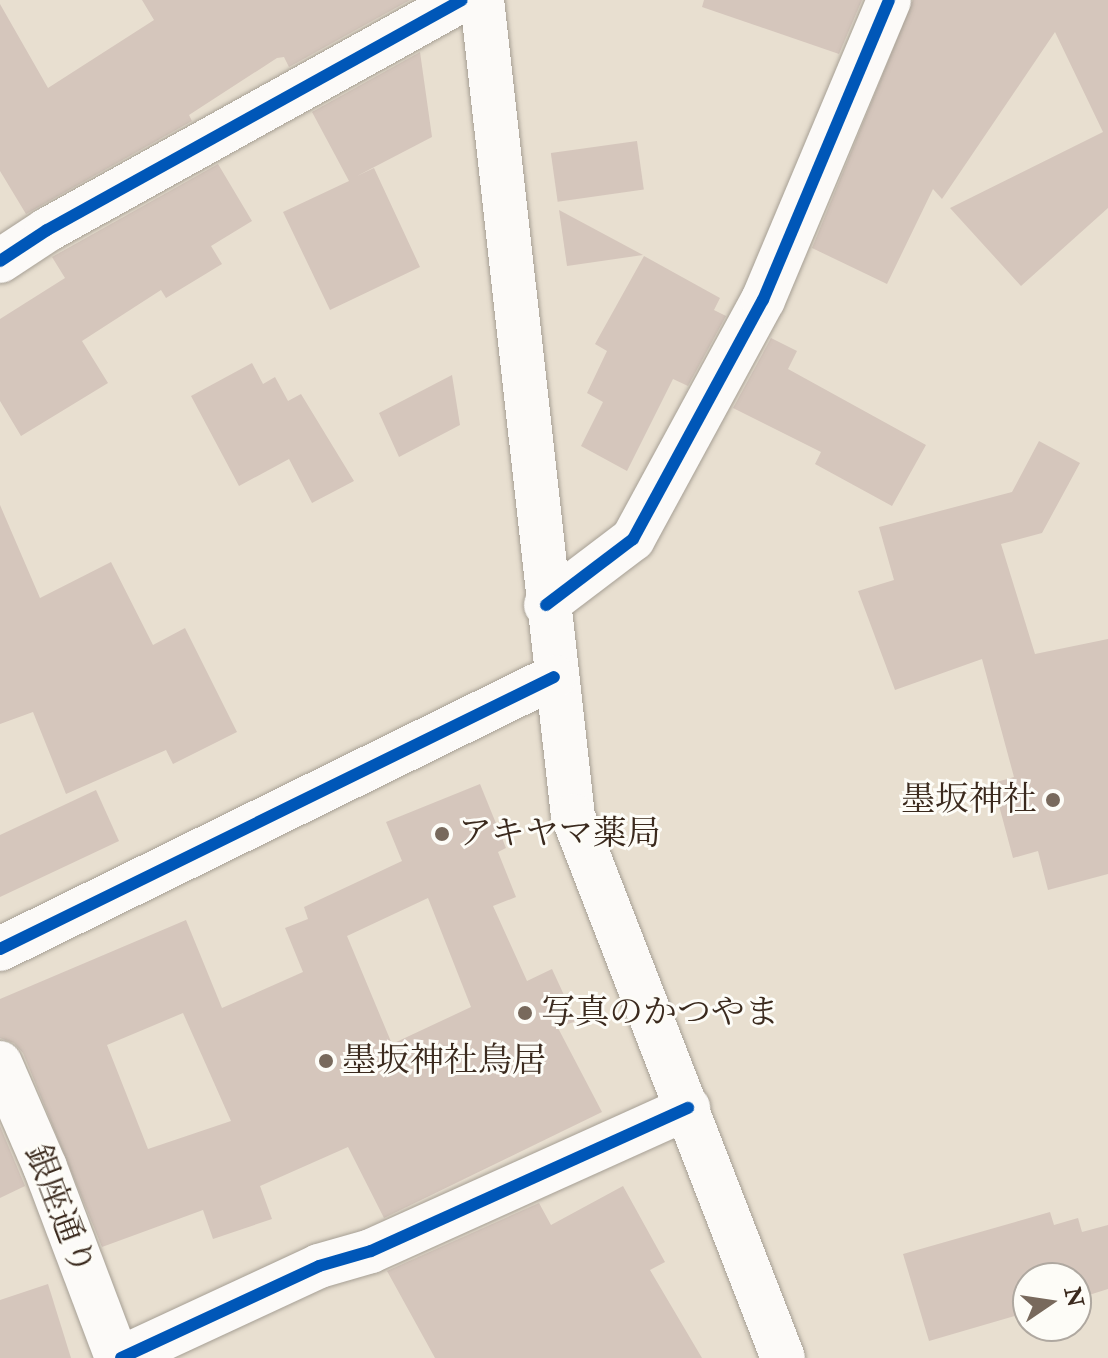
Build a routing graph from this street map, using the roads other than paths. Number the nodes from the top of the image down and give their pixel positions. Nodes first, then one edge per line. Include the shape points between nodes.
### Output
1 (462, 0) edge
2 (482, 0) edge
3 (889, 0) edge
4 (0, 261) edge
5 (546, 605) junction
6 (554, 677) junction
7 (0, 949) edge
8 (0, 1063) edge
9 (688, 1108) junction
10 (119, 1358) edge
11 (783, 1358) edge

1 - 4 street
2 - 5 street
3 - 5 street via 763,300 633,539
5 - 6 street
6 - 7 street
6 - 9 street via 573,816
8 - 10 street, 銀座通り
9 - 10 street
9 - 11 street

